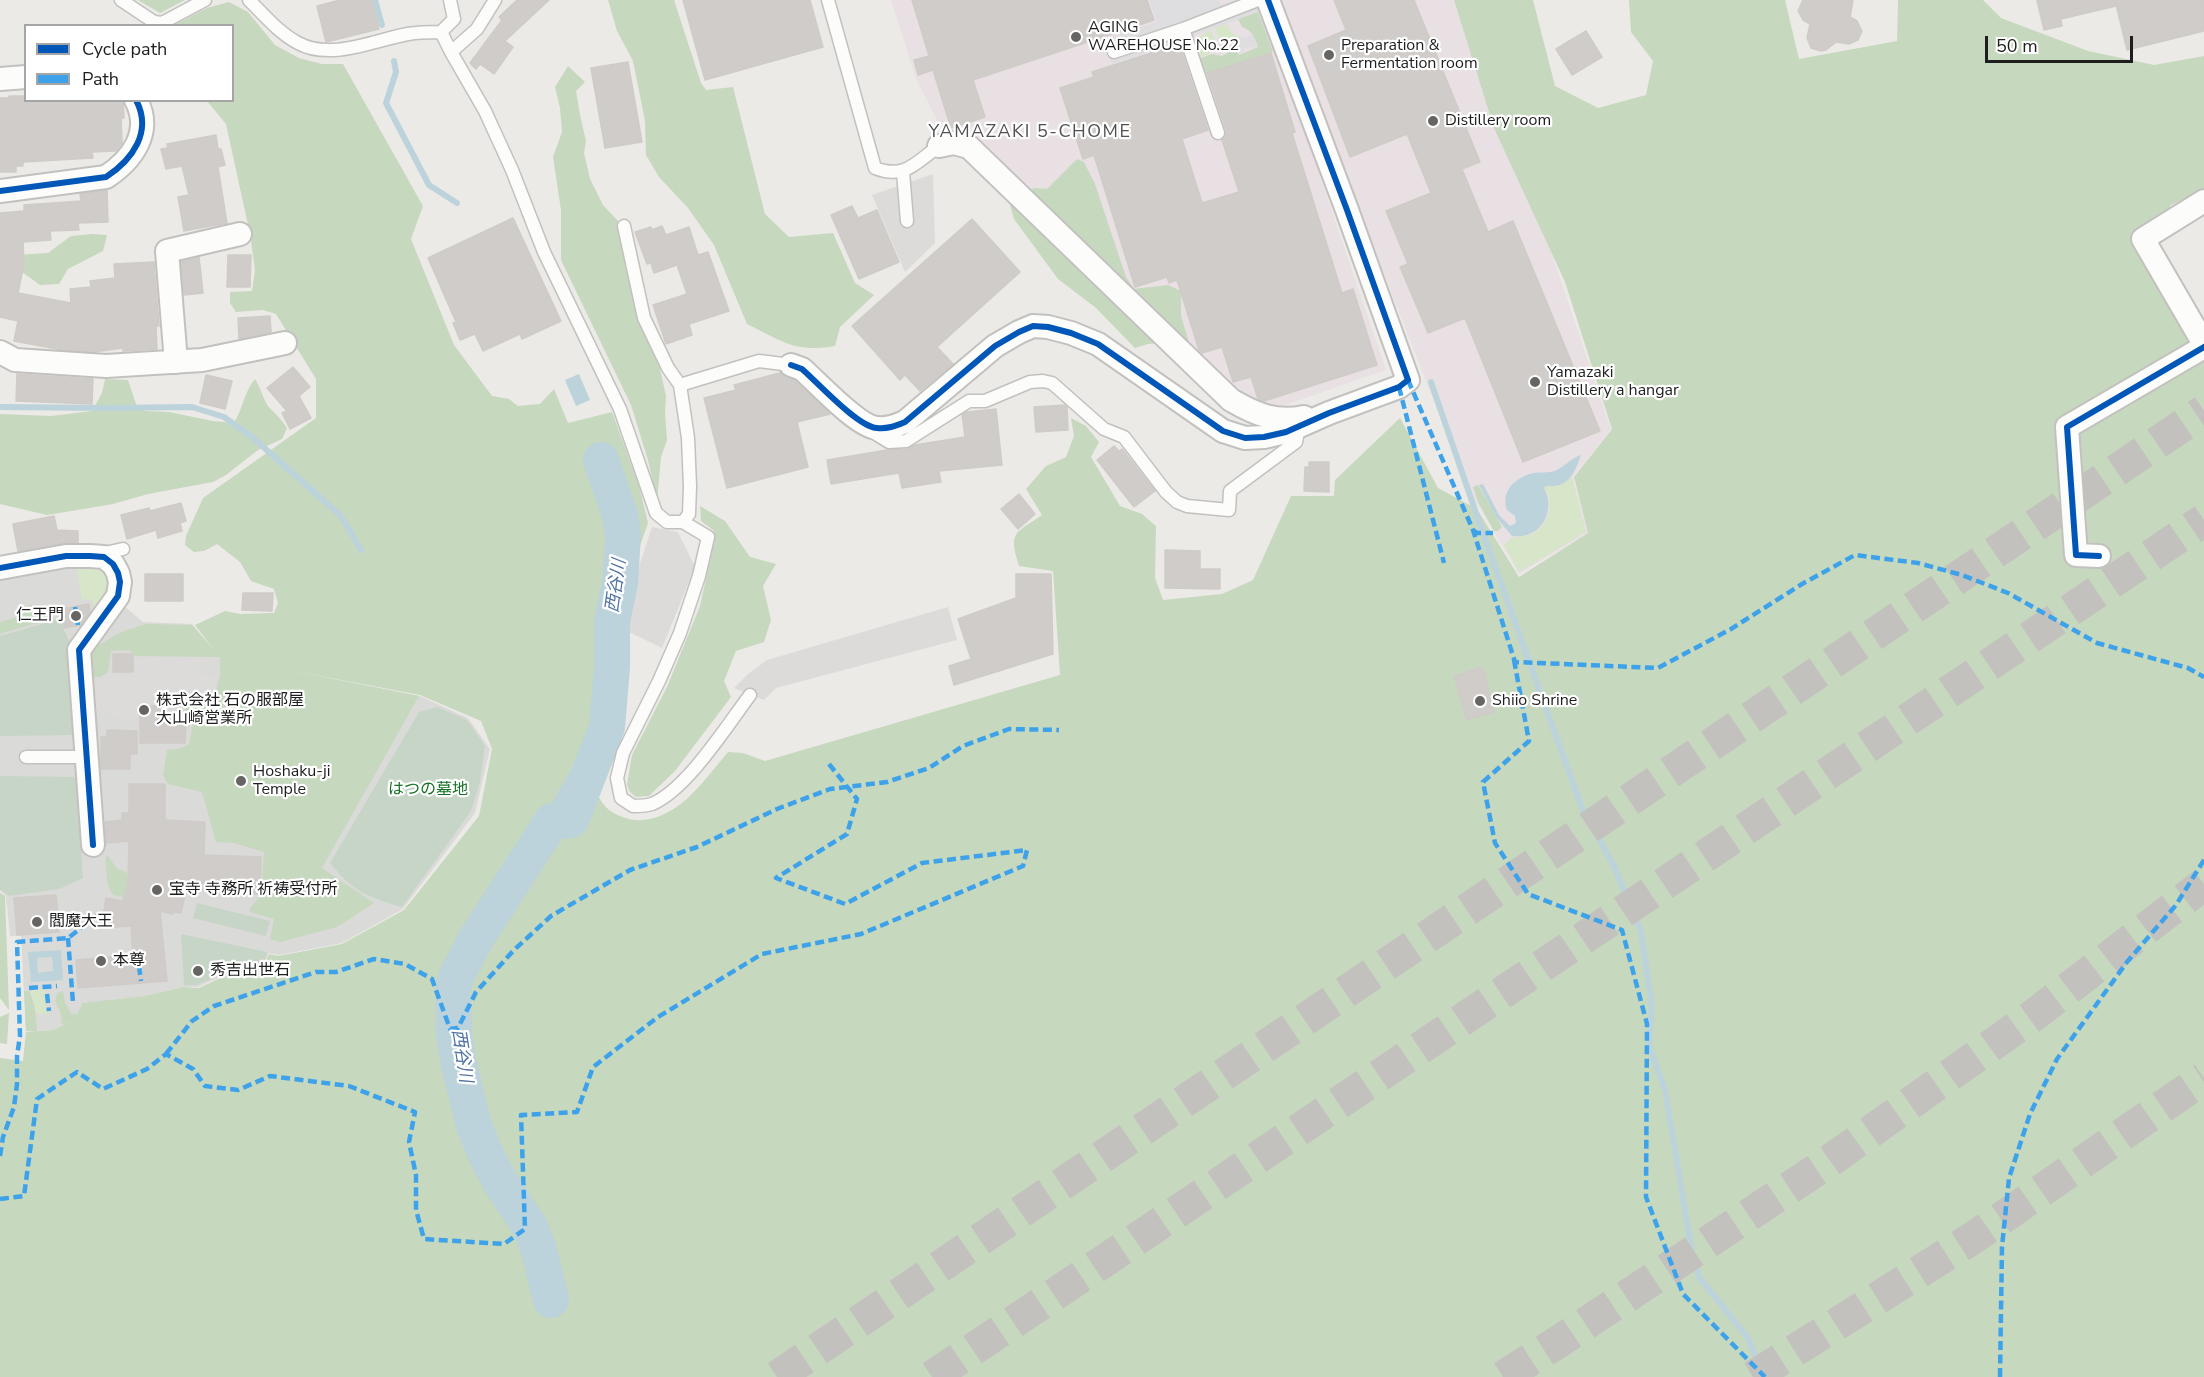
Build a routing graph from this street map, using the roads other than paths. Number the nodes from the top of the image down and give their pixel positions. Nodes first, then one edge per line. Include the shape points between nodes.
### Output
1 (121, 0) edge
2 (205, 0) edge
3 (249, 0) edge
4 (450, 0) edge
5 (495, 0) edge
6 (828, 0) edge
7 (1258, 0) edge
8 (1268, 0) edge
9 (1183, 29) junction
10 (441, 32) junction
11 (451, 52) junction
12 (1114, 52) dead end
13 (24, 76) edge
14 (0, 79) edge
15 (136, 102) edge
16 (1218, 133) dead end
17 (939, 146) joint
18 (903, 172) junction
19 (0, 191) edge
20 (2204, 201) edge
21 (907, 221) dead end
22 (624, 226) dead end
23 (240, 234) dead end
24 (285, 343) dead end
25 (2204, 345) edge
26 (0, 352) edge
27 (176, 362) junction
28 (791, 365) joint
29 (680, 385) junction
30 (1329, 413) junction
31 (861, 423) junction
32 (1299, 427) junction
33 (683, 522) junction
34 (123, 549) dead end
35 (90, 555) junction
36 (2099, 556) dead end
37 (0, 568) edge
38 (750, 695) dead end
39 (26, 757) dead end
40 (87, 757) junction
41 (93, 845) dead end

1 - 2 lane via 154,22 162,23
3 - 10 lane via 284,34 314,49 332,50 411,33
4 - 10 lane via 454,19
5 - 11 lane via 477,29
6 - 18 lane via 875,168 888,173
7 - 9 lane
8 - 30 street via 1408,380
9 - 12 lane
9 - 16 lane
10 - 11 lane
11 - 33 lane via 485,111 544,252 620,409 656,513 667,522
13 - 14 street
15 - 19 street via 142,124 138,145 125,164 111,174
17 - 18 lane
17 - 30 street via 954,143 969,147 1231,400 1268,418 1294,419
18 - 21 lane
20 - 25 street via 2143,239
22 - 29 lane via 644,318
23 - 27 street via 167,251
24 - 27 street
25 - 36 street via 2067,427 2076,555
26 - 27 street via 15,360 105,366
28 - 29 lane via 759,361
28 - 31 street via 802,369
29 - 33 lane via 690,486 689,514
30 - 32 street
31 - 32 street via 890,428 904,422 995,346 1033,326 1071,333 1098,344 1223,430 1245,438
31 - 32 lane via 889,442 906,441 969,401 985,401 1030,382 1044,381 1052,383 1104,429 1124,437 1177,502 1229,510 1230,490 1296,442
33 - 38 lane via 708,537 676,643 623,753 617,778 621,798 633,806 650,805 666,796 686,777
34 - 35 lane
35 - 37 street
35 - 40 street via 104,557 113,564 120,582 118,596 79,650
39 - 40 lane
40 - 41 street

